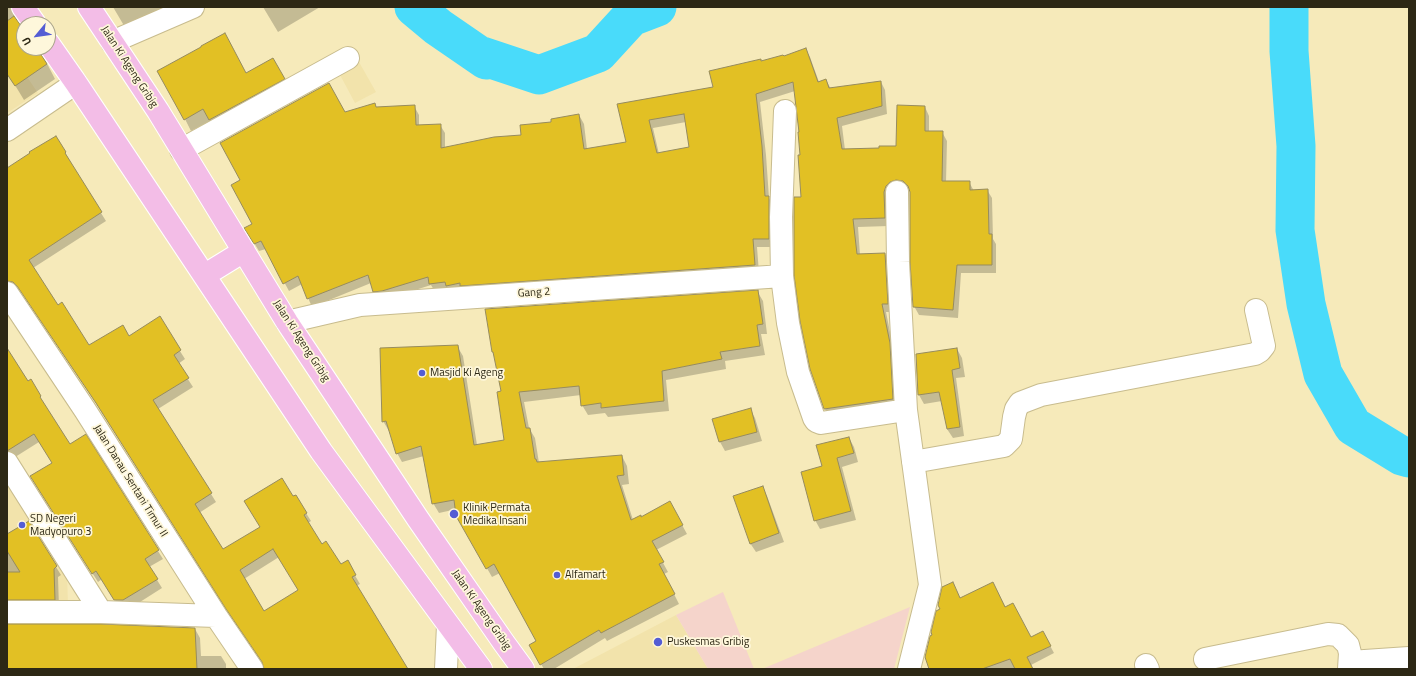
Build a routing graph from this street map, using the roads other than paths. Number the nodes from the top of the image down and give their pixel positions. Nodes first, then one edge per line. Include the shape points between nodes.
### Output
1 (23, 7) edge
2 (89, 7) edge
3 (193, 7) edge
4 (29, 16) edge
5 (112, 42) junction
6 (56, 54) edge
7 (348, 58) dead end
8 (76, 83) junction
9 (785, 111) dead end
10 (7, 130) edge
11 (181, 150) junction
12 (897, 192) dead end
13 (244, 251) junction
14 (205, 275) junction
15 (782, 276) junction
16 (7, 294) edge
17 (1256, 310) dead end
18 (287, 322) junction
19 (906, 410) junction
20 (913, 462) junction
21 (7, 463) edge
22 (7, 612) edge
23 (101, 612) junction
24 (216, 616) junction
25 (448, 626) junction
26 (1409, 658) edge
27 (1205, 659) dead end
28 (1350, 665) edge
29 (252, 669) edge
30 (446, 669) edge
31 (482, 669) edge
32 (523, 669) edge
33 (909, 669) edge

1 - 4 main road
2 - 5 main road, Jalan Ki Ageng Gribig
3 - 5 street
5 - 11 main road, Jalan Ki Ageng Gribig
6 - 8 main road
7 - 11 street
8 - 10 street
8 - 14 main road
9 - 15 street via 781,217
11 - 13 main road, Jalan Ki Ageng Gribig
12 - 19 street
13 - 14 main road
13 - 18 main road, Jalan Ki Ageng Gribig
14 - 25 main road via 321,451
15 - 18 street, Gang 2 via 360,305
15 - 19 street via 798,372 816,421 823,423
16 - 24 street, Jalan Danau Sentani Timur II via 85,410
17 - 20 street via 1264,346 1255,354 1042,395 1020,403 1016,409 1011,439 1006,445
18 - 32 main road, Jalan Ki Ageng Gribig via 418,519
19 - 20 street
20 - 33 street via 930,585
21 - 23 street
22 - 23 street
23 - 24 street
24 - 29 street, Jalan Danau Sentani Timur II
25 - 30 street
25 - 31 main road
26 - 28 street
27 - 28 street via 1328,634 1338,635 1348,645

